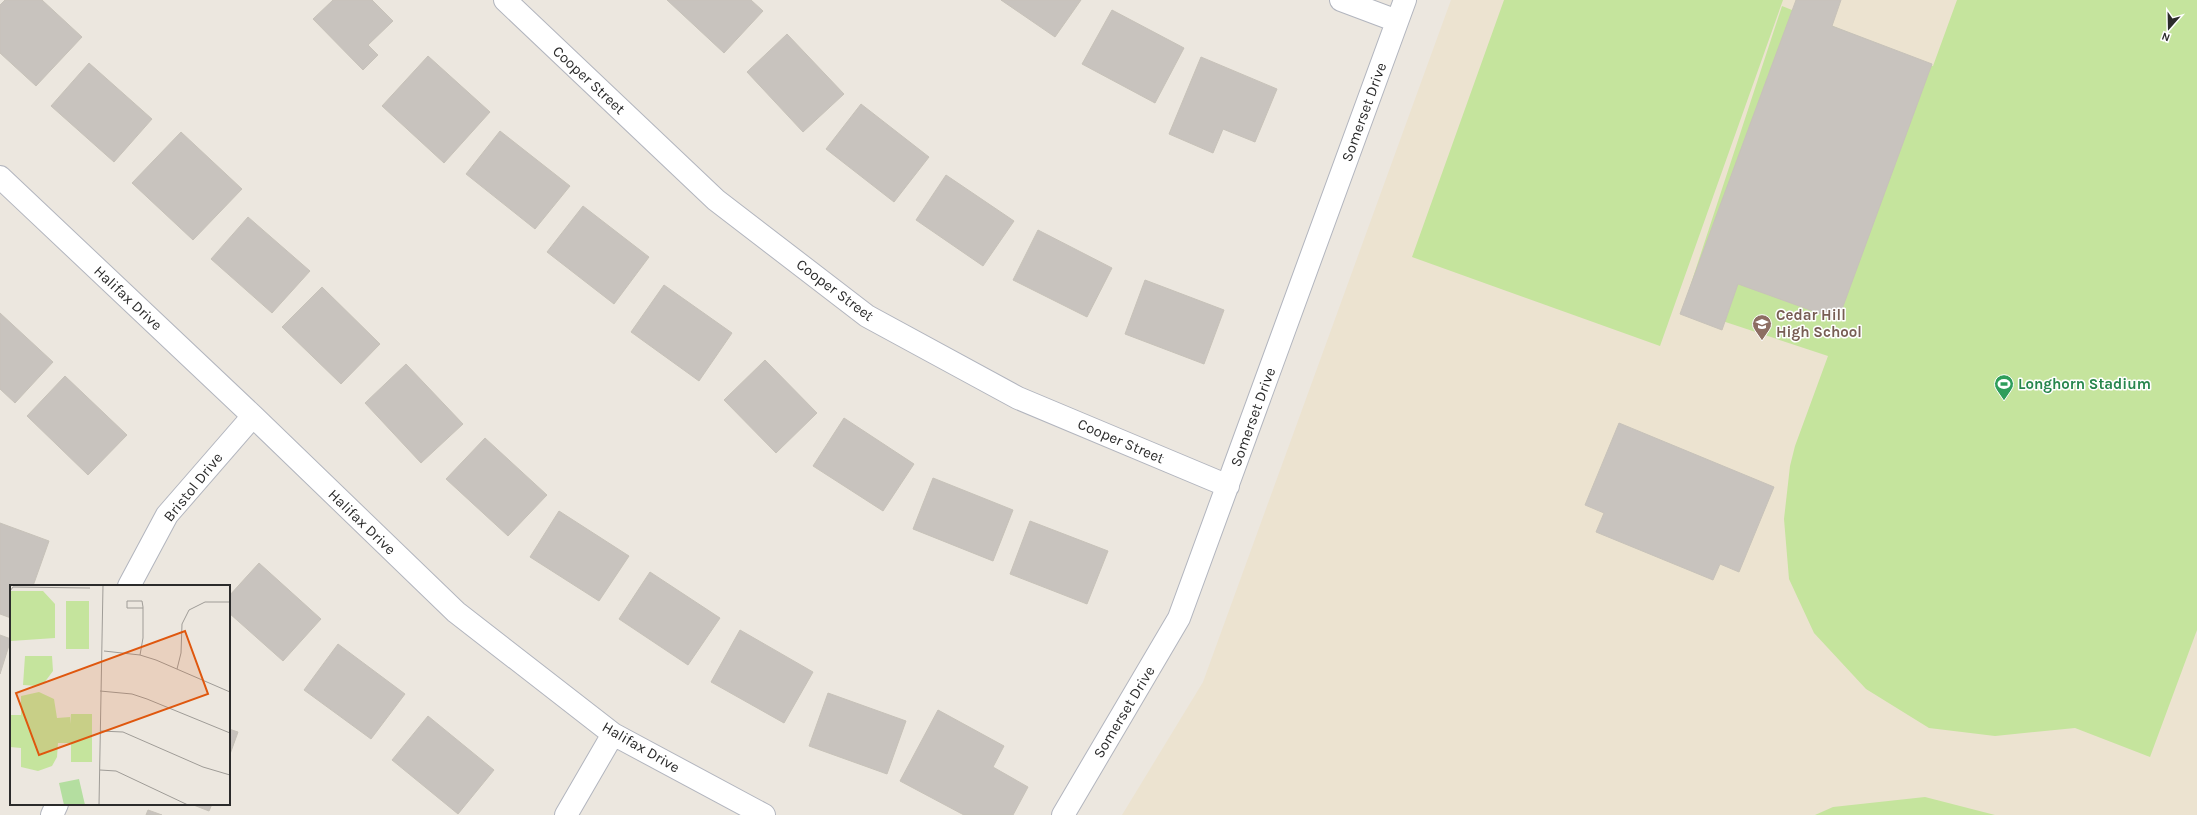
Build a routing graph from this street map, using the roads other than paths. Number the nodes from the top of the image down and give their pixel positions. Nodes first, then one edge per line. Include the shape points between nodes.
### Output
1 (505, 0) edge
2 (1341, 0) edge
3 (1405, 0) edge
4 (1397, 21) junction
5 (0, 177) edge
6 (253, 416) junction
7 (1228, 486) junction
8 (130, 585) edge
9 (613, 734) junction
10 (57, 805) edge
11 (52, 815) edge
12 (566, 815) edge
13 (764, 815) edge
14 (1063, 815) edge

1 - 7 street, Cooper Street via 716,200 867,316 1018,398
2 - 4 street
3 - 4 street, Somerset Drive
4 - 7 street, Somerset Drive
5 - 6 street, Halifax Drive
6 - 8 street, Bristol Drive via 167,515
6 - 9 street, Halifax Drive via 456,612
7 - 14 street, Somerset Drive via 1179,618
9 - 12 street
9 - 13 street, Halifax Drive
10 - 11 street

